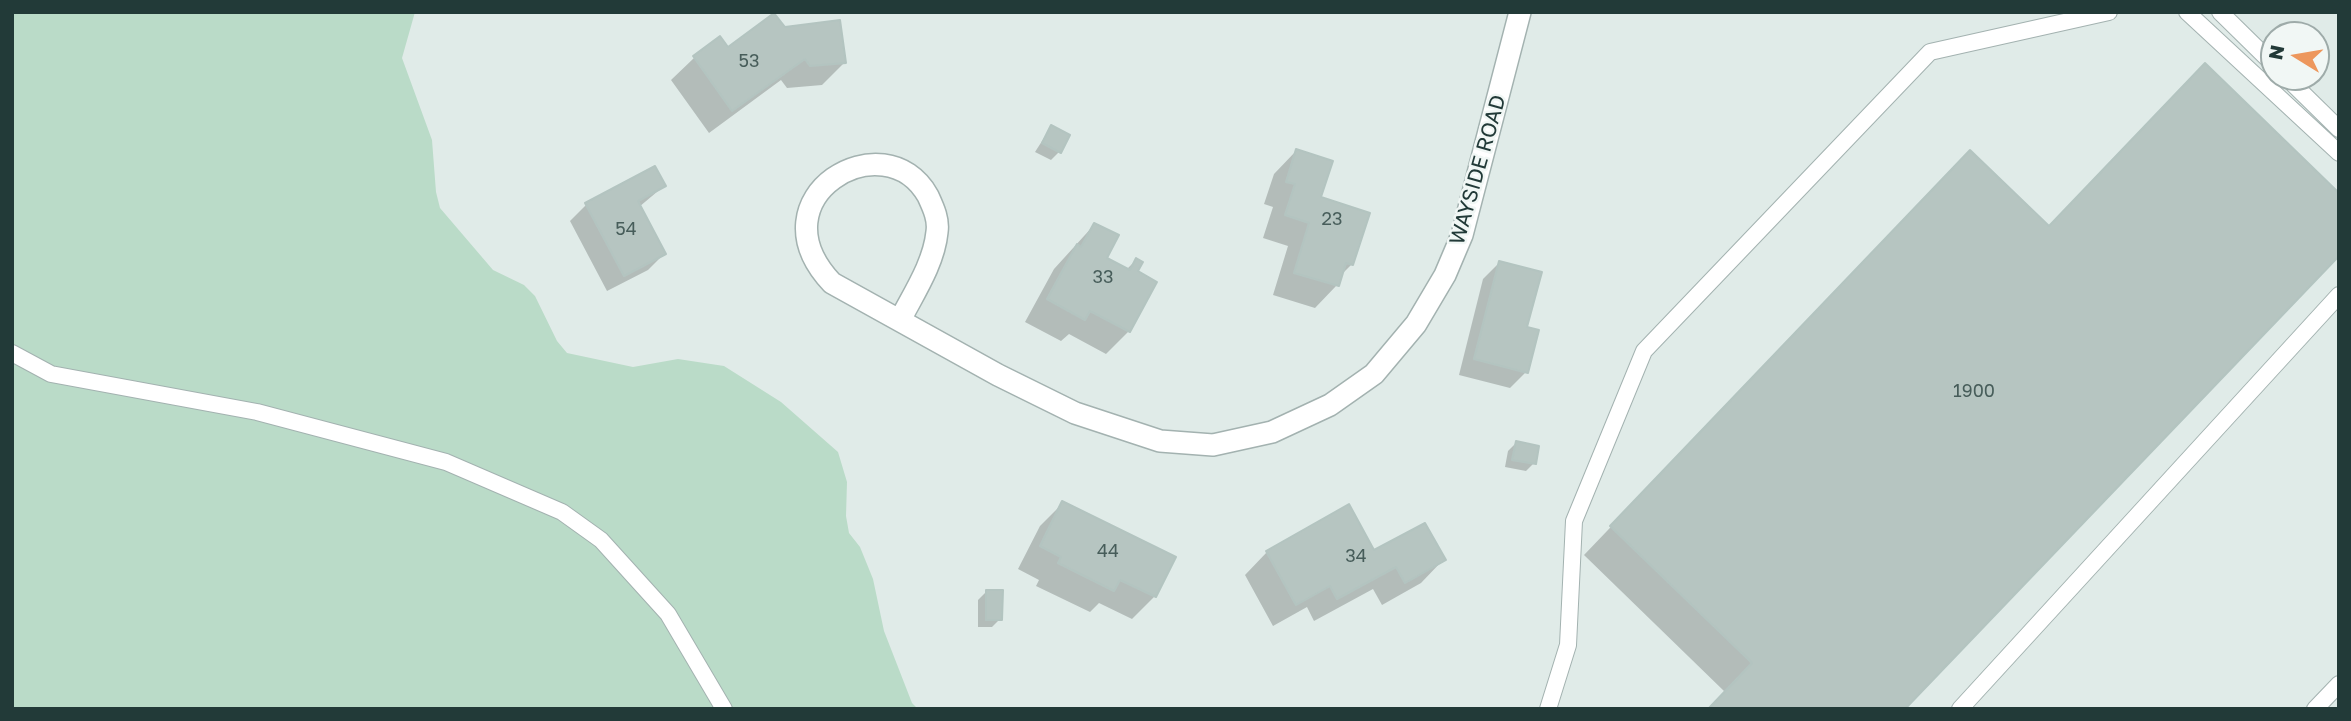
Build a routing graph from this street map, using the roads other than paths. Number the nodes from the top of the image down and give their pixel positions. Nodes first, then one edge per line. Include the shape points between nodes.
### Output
1 (1520, 12) edge
2 (2109, 12) edge
3 (2188, 12) edge
4 (2220, 12) edge
5 (2260, 51) edge
6 (2300, 91) edge
7 (2339, 129) edge
8 (2339, 153) edge
9 (2339, 295) edge
10 (900, 320) junction
11 (12, 353) edge
12 (2339, 684) edge
13 (724, 709) edge
14 (1548, 709) edge
15 (1960, 709) edge
16 (2315, 709) edge

1 - 10 street, WAYSIDE ROAD via 1462,235 1445,275 1416,324 1374,374 1330,405 1272,432 1213,445 1160,441 1075,412
2 - 14 lane via 1930,52 1644,351 1574,521 1568,645
3 - 8 lane
4 - 5 lane
6 - 7 lane
9 - 15 lane
10 - 10 street, WAYSIDE ROAD via 832,283 817,267 807,245 806,223 813,201 827,182 846,170 868,164 890,167 909,176 934,208 935,247
11 - 13 lane via 51,374 257,412 446,462 562,512 601,540 668,614
12 - 16 lane

